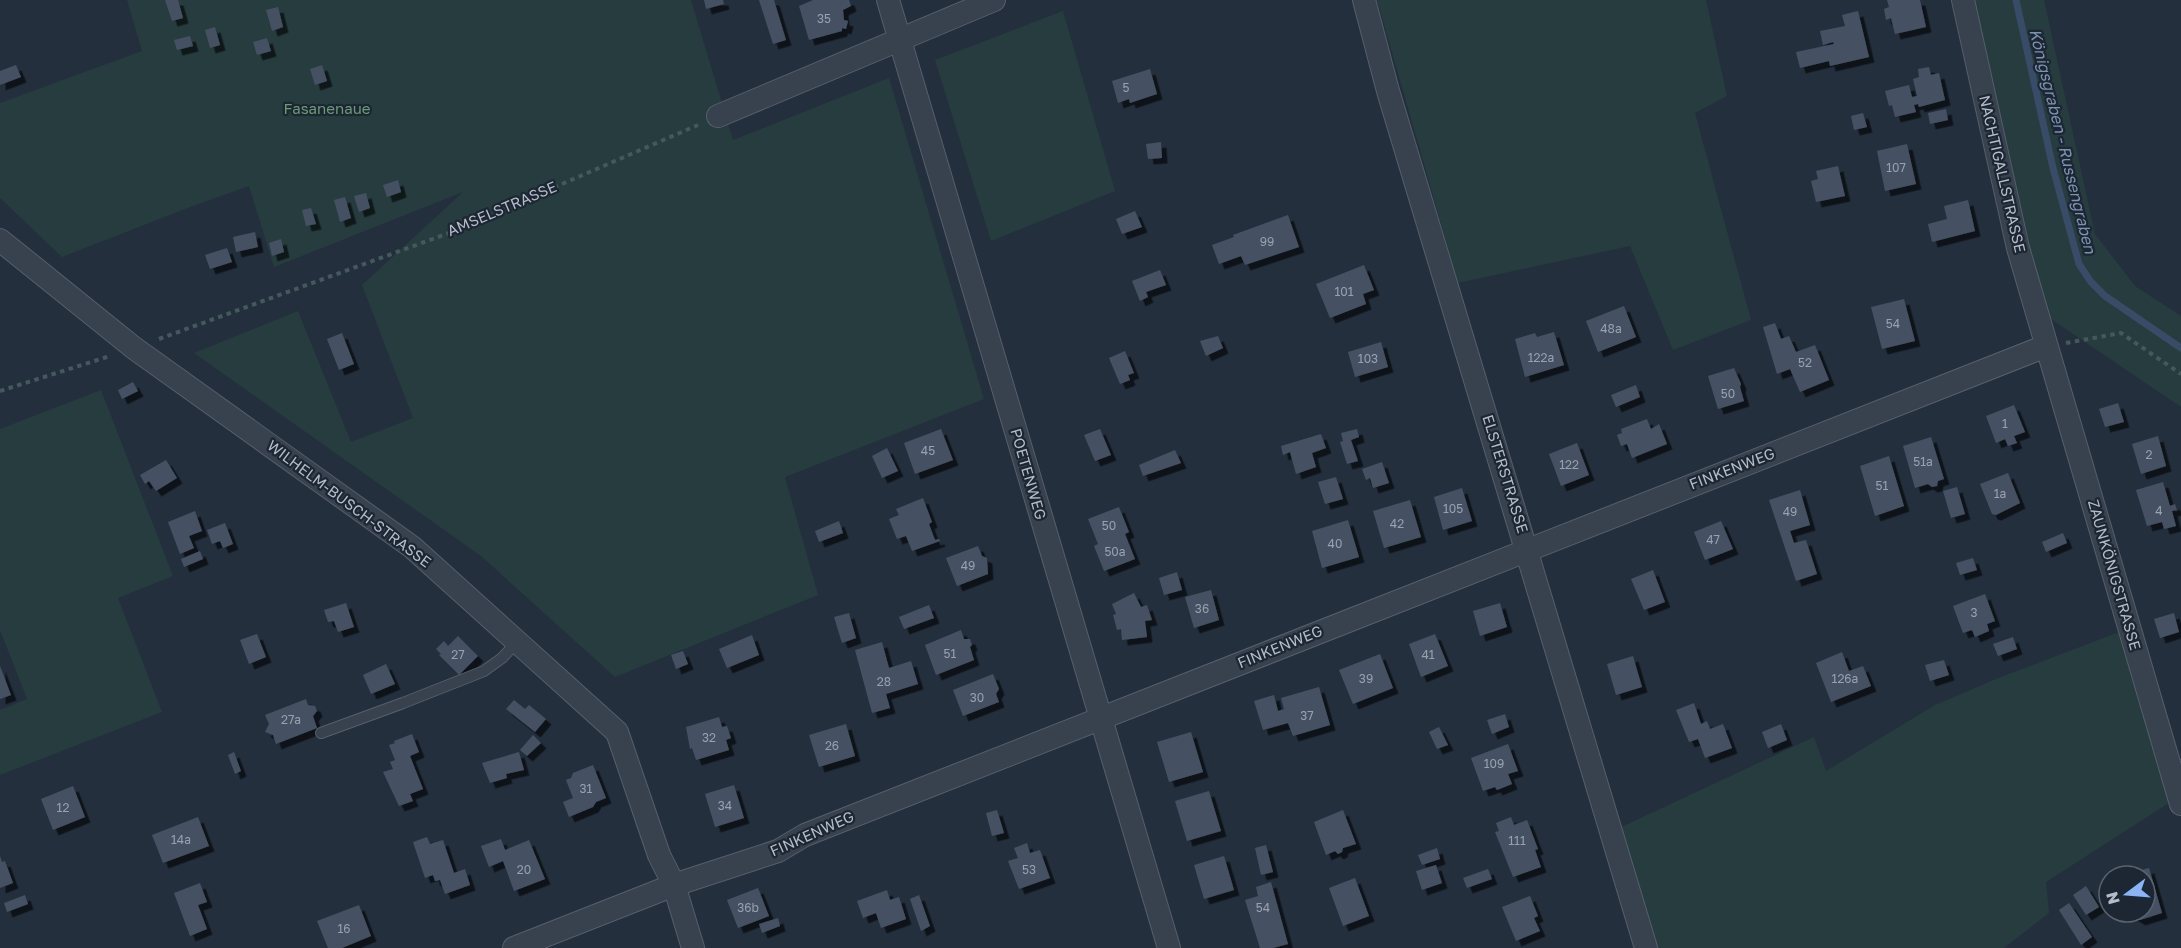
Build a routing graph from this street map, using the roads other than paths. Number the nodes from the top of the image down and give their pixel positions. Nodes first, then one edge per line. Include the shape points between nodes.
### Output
1 (888, 0) edge
2 (994, 0) edge
3 (1364, 0) edge
4 (1963, 0) edge
5 (900, 40) junction
6 (718, 116) road end
7 (0, 240) edge
8 (2046, 346) junction
9 (1528, 549) junction
10 (517, 642) junction
11 (1100, 718) junction
12 (321, 733) dead end
13 (2181, 804) edge
14 (674, 885) junction
15 (514, 948) edge
16 (693, 948) edge
17 (1169, 948) edge
18 (1646, 948) edge

1 - 5 street, POETENWEG
2 - 5 street
3 - 9 street, ELSTERSTRASSE via 1388,91
4 - 8 street, NACHTIGALLSTRASSE via 2018,248
5 - 6 street
5 - 11 street, POETENWEG
7 - 10 street, WILHELM-BUSCH-STRASSE via 134,348 412,547
8 - 9 street, FINKENWEG
8 - 13 street, ZAUNKÖNIGSTRASSE
9 - 11 street, FINKENWEG
9 - 18 street, ELSTERSTRASSE
10 - 12 lane via 484,671
10 - 14 street, WILHELM-BUSCH-STRASSE via 617,732 659,855
11 - 14 street, FINKENWEG via 805,835 778,851
11 - 17 street, POETENWEG
14 - 15 street, FINKENWEG
14 - 16 street, WILHELM-BUSCH-STRASSE

